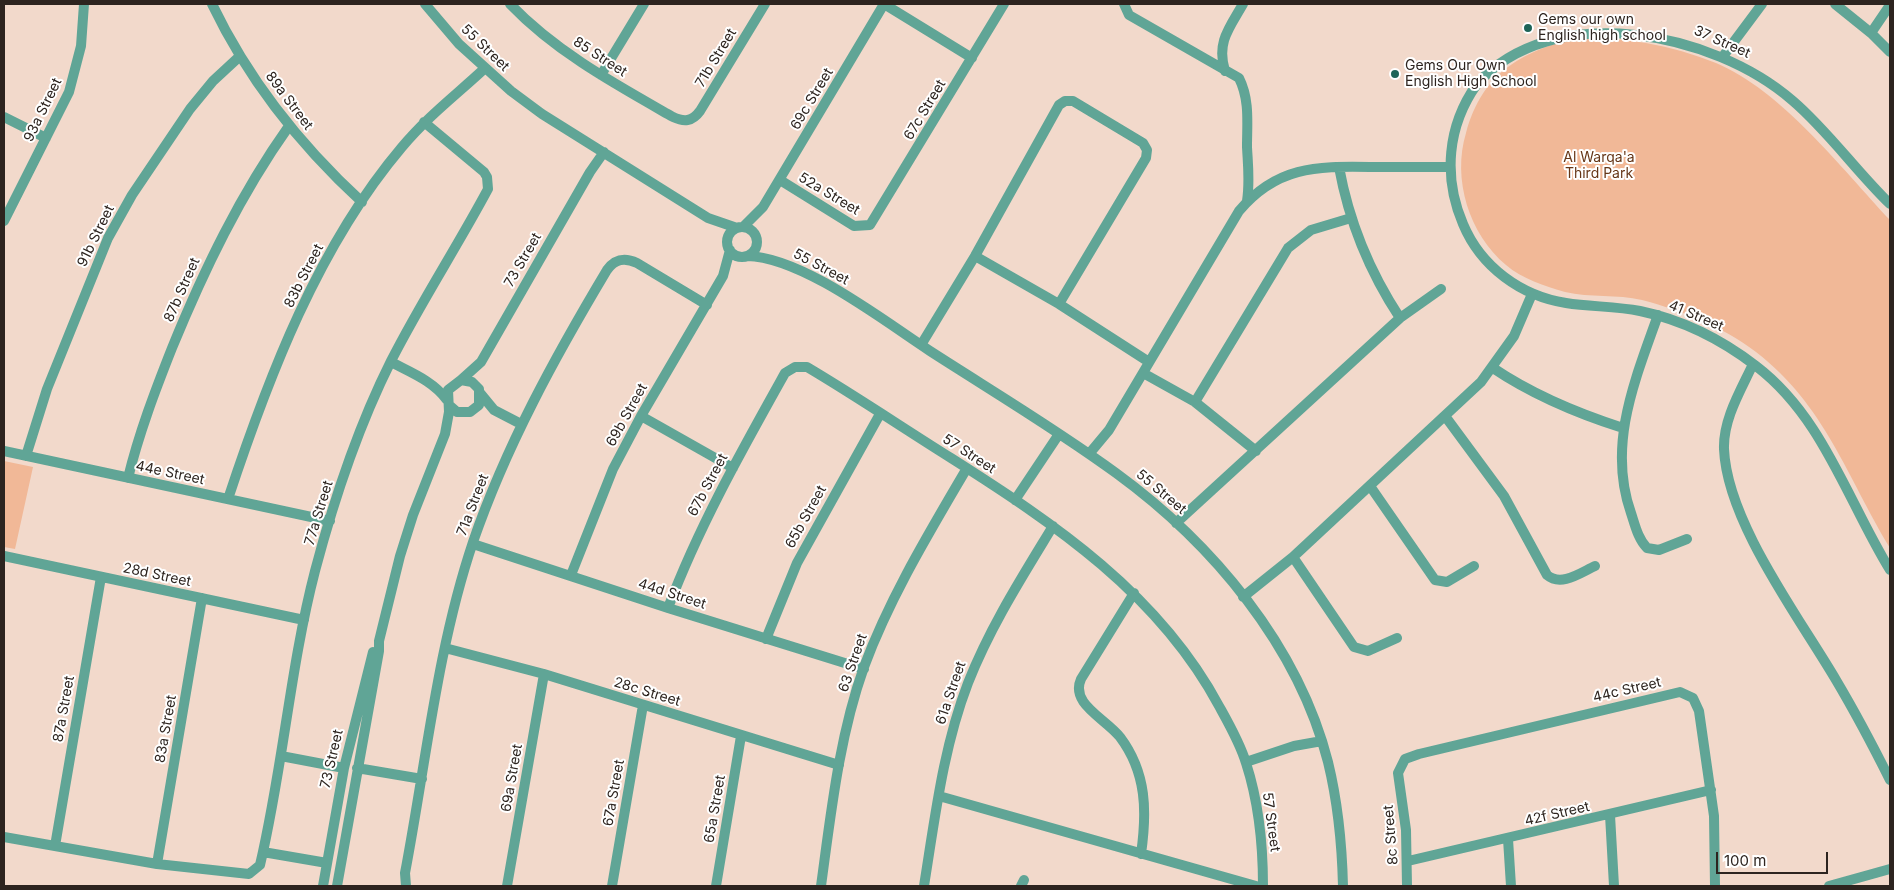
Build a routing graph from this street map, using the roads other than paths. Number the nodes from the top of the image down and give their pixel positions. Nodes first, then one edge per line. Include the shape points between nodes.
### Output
1 (84, 4) edge
2 (212, 4) edge
3 (425, 4) edge
4 (510, 4) edge
5 (644, 4) edge
6 (765, 4) edge
7 (884, 4) edge
8 (1004, 4) edge
9 (1124, 4) edge
10 (1243, 4) edge
11 (1762, 4) edge
12 (1835, 4) edge
13 (1890, 5) edge
14 (1872, 33) junction
15 (1890, 52) edge
16 (1724, 55) junction
17 (240, 56) junction
18 (972, 58) junction
19 (482, 67) junction
20 (1225, 71) junction
21 (601, 75) junction
22 (4, 117) edge
23 (685, 121) joint
24 (424, 122) junction
25 (290, 126) junction
26 (46, 138) junction
27 (602, 151) junction
28 (1339, 166) junction
29 (1450, 167) junction
30 (780, 180) junction
31 (1247, 201) junction
32 (362, 202) junction
33 (1890, 204) edge
34 (763, 208) junction
35 (708, 218) junction
36 (1351, 218) junction
37 (4, 221) edge
38 (740, 227) junction
39 (865, 227) joint
40 (756, 236) junction
41 (729, 247) junction
42 (745, 256) junction
43 (975, 256) junction
44 (780, 261) junction
45 (723, 276) junction
46 (1441, 289) dead end
47 (1532, 294) junction
48 (1059, 304) junction
49 (707, 305) junction
50 (1658, 315) junction
51 (1400, 318) junction
52 (921, 345) junction
53 (391, 362) junction
54 (481, 362) junction
55 (1149, 362) junction
56 (1754, 364) junction
57 (1493, 368) junction
58 (1143, 373) junction
59 (425, 379) junction
60 (782, 379) joint
61 (458, 381) junction
62 (478, 390) junction
63 (448, 402) junction
64 (1196, 402) junction
65 (468, 413) junction
66 (500, 414) junction
67 (880, 414) junction
68 (641, 416) junction
69 (1445, 416) junction
70 (522, 424) junction
71 (1623, 428) junction
72 (445, 434) junction
73 (1059, 434) junction
74 (4, 451) edge
75 (1256, 451) junction
76 (26, 456) junction
77 (1092, 456) junction
78 (733, 468) junction
79 (966, 468) junction
80 (128, 478) junction
81 (1370, 486) junction
82 (228, 499) junction
83 (1015, 500) junction
84 (330, 521) junction
85 (1176, 523) junction
86 (1053, 526) junction
87 (1687, 539) dead end
88 (473, 544) junction
89 (4, 556) edge
90 (1293, 557) junction
91 (1474, 566) dead end
92 (1595, 566) dead end
93 (1890, 570) edge
94 (571, 575) junction
95 (101, 577) junction
96 (1134, 593) junction
97 (202, 598) junction
98 (1246, 600) junction
99 (668, 608) junction
100 (304, 620) junction
101 (1397, 638) dead end
102 (766, 639) junction
103 (379, 640) junction
104 (445, 648) junction
105 (864, 669) junction
106 (544, 674) junction
107 (643, 705) junction
108 (741, 736) junction
109 (1321, 738) junction
110 (281, 756) junction
111 (1246, 762) junction
112 (1886, 762) edge
113 (839, 765) junction
114 (344, 768) junction
115 (357, 768) junction
116 (422, 779) junction
117 (1890, 780) edge
118 (1399, 781) joint
119 (1711, 790) junction
120 (939, 796) junction
121 (1610, 815) junction
122 (4, 837) edge
123 (1508, 839) junction
124 (55, 846) junction
125 (263, 852) junction
126 (1141, 854) junction
127 (1408, 861) junction
128 (327, 863) junction
129 (157, 864) junction
130 (1890, 869) edge
131 (323, 886) edge
132 (337, 886) edge
133 (406, 886) edge
134 (507, 886) edge
135 (612, 886) edge
136 (716, 886) edge
137 (821, 886) edge
138 (924, 886) edge
139 (1256, 886) edge
140 (1263, 886) edge
141 (1343, 886) edge
142 (1407, 886) edge
143 (1510, 886) edge
144 (1614, 886) edge
145 (1715, 886) edge
146 (1829, 886) edge

1 - 26 street, 93a Street via 81,46 74,77
2 - 17 street, 89a Street
3 - 19 street, 55 Street
4 - 21 street, 85 Street via 539,32
5 - 21 street
6 - 23 street, 71b Street via 700,111
7 - 18 street
7 - 30 street, 69c Street
8 - 18 street, 67c Street
9 - 20 street via 1129,15
10 - 20 street via 1223,41 1221,51
11 - 16 street
12 - 14 street
13 - 14 street
14 - 15 street
16 - 29 street, 37 Street via 1679,38 1616,27 1575,27 1533,38 1496,62 1470,95 1456,127
16 - 33 street, 37 Street via 1792,100
17 - 25 street, 89a Street
17 - 76 street, 91b Street via 190,109 132,195 108,238 47,390
18 - 39 street, 67c Street via 876,217
19 - 24 street, 83b Street
19 - 27 street, 55 Street via 526,103
20 - 31 street via 1239,78 1247,105 1250,169
21 - 23 street, 85 Street
22 - 26 street
24 - 32 street, 83b Street via 401,147
24 - 53 street, 77a Street via 480,168 488,177 488,189
25 - 32 street, 89a Street
25 - 80 street, 87b Street via 238,206 200,280 148,409
26 - 37 street, 93a Street
27 - 35 street, 55 Street
27 - 54 street, 73 Street
28 - 29 street
28 - 31 street via 1294,172 1269,184
28 - 36 street
29 - 47 street, 41 Street via 1454,198 1471,241 1504,277
30 - 34 street, 69c Street
30 - 39 street, 52a Street via 849,223
31 - 55 street
32 - 82 street, 83b Street via 284,347
34 - 38 street, 69c Street
34 - 40 street, 69c Street
35 - 38 street, 55 Street
35 - 41 street, 55 Street
36 - 51 street via 1372,270
36 - 64 street via 1311,230 1288,248
38 - 40 street
38 - 41 street via 730,234
40 - 42 street via 755,250
40 - 44 street, 55 Street
41 - 42 street via 733,254
41 - 45 street, 69b Street
42 - 44 street, 55 Street
42 - 45 street, 69b Street
43 - 48 street
43 - 48 street via 1059,105 1065,101 1079,104 1143,143 1147,150 1146,158
43 - 52 street
44 - 52 street, 55 Street via 858,303
45 - 49 street, 69b Street
46 - 51 street
47 - 50 street, 41 Street via 1566,303
47 - 57 street via 1514,336
48 - 55 street
49 - 68 street, 69b Street
49 - 70 street, 71a Street via 629,259 620,259 612,264 570,332
50 - 56 street, 41 Street via 1708,334
50 - 71 street via 1629,397
51 - 75 street
52 - 73 street, 55 Street
53 - 59 street
53 - 84 street, 77a Street via 351,456
54 - 61 street, 73 Street
54 - 62 street, 73 Street
55 - 58 street
56 - 93 street, 41 Street via 1774,380 1806,415
56 - 112 street via 1726,429 1724,447 1730,483 1760,554
57 - 69 street
57 - 71 street via 1550,401
58 - 64 street
58 - 77 street
59 - 61 street
59 - 63 street via 438,388
60 - 67 street, 57 Street via 789,369 807,367
60 - 78 street, 67b Street
61 - 62 street via 467,380
61 - 63 street via 448,390
62 - 65 street via 479,404
62 - 66 street
63 - 65 street via 456,412
63 - 72 street, 73 Street
64 - 75 street
65 - 66 street
65 - 72 street, 73 Street
66 - 70 street
67 - 79 street, 57 Street
67 - 102 street, 65b Street via 797,563
68 - 78 street
68 - 94 street, 69b Street via 604,488
69 - 81 street
69 - 92 street via 1504,496 1547,575 1563,580
70 - 88 street, 71a Street
71 - 87 street via 1621,461 1624,488 1643,544 1659,550
72 - 103 street, 73 Street via 402,548
73 - 77 street, 55 Street
73 - 83 street
74 - 76 street, 44e Street
75 - 85 street
76 - 80 street, 44e Street
77 - 85 street, 55 Street
78 - 99 street, 67b Street via 697,536
79 - 83 street, 57 Street
79 - 105 street, 63 Street via 899,589
80 - 82 street, 44e Street
81 - 90 street
81 - 91 street via 1435,580 1447,582
82 - 84 street, 44e Street
83 - 86 street, 57 Street
84 - 100 street, 77a Street
85 - 98 street, 55 Street
86 - 96 street, 57 Street
86 - 120 street, 61a Street via 979,656 956,717
88 - 94 street, 44d Street
88 - 104 street, 71a Street
89 - 95 street, 28d Street
90 - 98 street
90 - 101 street via 1354,647 1368,651
94 - 99 street, 44d Street
95 - 97 street, 28d Street
95 - 124 street, 87a Street
96 - 111 street, 57 Street via 1188,655 1214,697
96 - 126 street via 1081,679 1078,693 1080,700 1115,730 1139,774 1146,807
97 - 100 street, 28d Street
97 - 129 street, 83a Street
98 - 109 street, 55 Street via 1282,653
99 - 102 street, 44d Street
100 - 110 street, 77a Street
102 - 105 street, 44d Street
103 - 114 street, 73 Street via 373,649
103 - 115 street, 73 Street
104 - 106 street, 28c Street
104 - 116 street, 71a Street
105 - 113 street, 63 Street
106 - 107 street, 28c Street
106 - 134 street, 69a Street
107 - 108 street, 28c Street
107 - 135 street, 67a Street
108 - 113 street, 28c Street
108 - 136 street, 65a Street
109 - 111 street
109 - 141 street, 55 Street via 1337,811
110 - 114 street
110 - 125 street, 77a Street
111 - 140 street, 57 Street via 1260,826
112 - 117 street
113 - 137 street, 63 Street
114 - 128 street, 73 Street
115 - 116 street
115 - 132 street, 73 Street
116 - 133 street, 71a Street via 405,873
118 - 119 street, 44c Street via 1400,766 1411,756 1680,692 1697,704
118 - 127 street, 8c Street
119 - 121 street, 42f Street
119 - 145 street, 44c Street via 1716,849
120 - 126 street
120 - 138 street, 61a Street
121 - 123 street, 42f Street
121 - 144 street
122 - 124 street
123 - 127 street, 42f Street
123 - 143 street
124 - 129 street
125 - 128 street
125 - 129 street, 77a Street via 260,865 249,874
126 - 139 street
127 - 142 street, 8c Street
128 - 131 street, 73 Street
130 - 146 street

